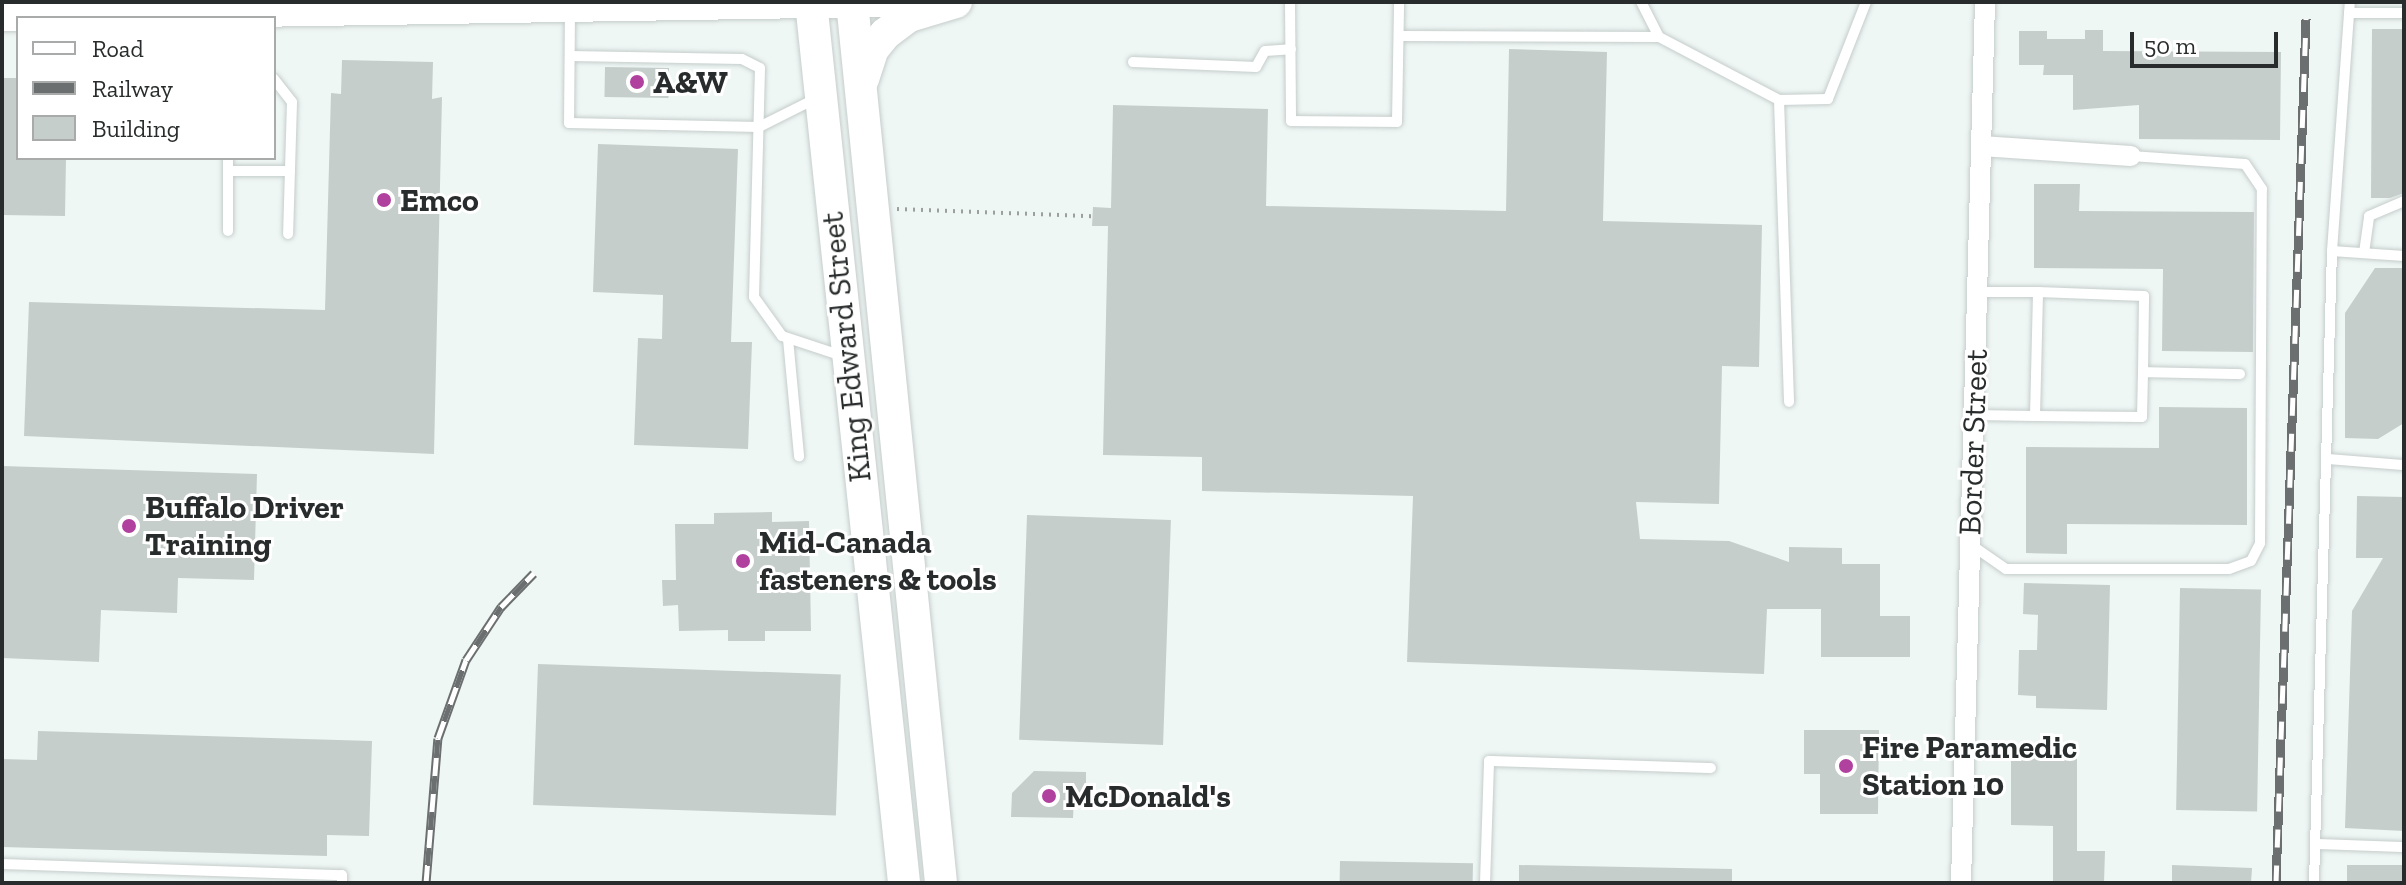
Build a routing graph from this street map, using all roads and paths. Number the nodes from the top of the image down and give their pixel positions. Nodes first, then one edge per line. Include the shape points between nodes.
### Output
1 (943, 2) edge
2 (956, 2) edge
3 (1290, 2) edge
4 (1399, 2) edge
5 (1641, 2) edge
6 (1866, 2) edge
7 (1985, 2) edge
8 (811, 4) edge
9 (852, 4) edge
10 (572, 5) edge
11 (167, 8) edge
12 (276, 8) edge
13 (2350, 8) edge
14 (2404, 13) edge
15 (20, 16) edge
16 (1400, 36) junction
17 (1659, 37) junction
18 (1291, 49) junction
19 (570, 56) junction
20 (1133, 62) dead end
21 (276, 82) edge
22 (861, 86) junction
23 (821, 97) junction
24 (1779, 100) junction
25 (759, 127) junction
26 (1981, 146) junction
27 (2131, 156) joint
28 (228, 160) edge
29 (228, 171) junction
30 (290, 171) junction
31 (2404, 201) edge
32 (895, 209) dead end
33 (1092, 216) dead end
34 (228, 231) dead end
35 (288, 234) dead end
36 (2332, 251) junction
37 (2364, 253) junction
38 (2404, 256) edge
39 (1977, 292) junction
40 (2038, 292) junction
41 (788, 339) junction
42 (847, 357) junction
43 (2143, 372) junction
44 (2240, 374) dead end
45 (1789, 402) dead end
46 (1974, 415) junction
47 (2035, 416) junction
48 (799, 456) dead end
49 (2327, 459) junction
50 (2404, 465) edge
51 (1970, 544) junction
52 (1711, 768) dead end
53 (2316, 844) junction
54 (2404, 847) edge
55 (938, 850) junction
56 (2, 864) edge
57 (902, 868) edge
58 (342, 883) edge
59 (941, 883) edge
60 (1485, 883) edge
61 (1961, 883) edge
62 (2314, 883) edge

1 - 9 street
2 - 22 main road via 909,16 885,34 873,49
3 - 18 lane
4 - 16 lane
5 - 17 lane
6 - 24 lane via 1828,99
7 - 26 street, Border Street
8 - 9 street
8 - 10 street
8 - 23 main road, King Edward Street
9 - 22 main road, King Edward Street
10 - 12 street
10 - 19 lane
11 - 12 street
11 - 15 street
13 - 14 lane
13 - 36 lane
16 - 17 lane
16 - 18 lane via 1397,122 1291,121
17 - 24 lane
18 - 20 lane via 1265,51 1256,67
19 - 25 lane via 753,61 762,79
19 - 25 lane via 569,123
21 - 30 lane via 292,102
22 - 55 main road, King Edward Street
23 - 25 lane
23 - 42 main road, King Edward Street
24 - 45 lane
25 - 41 lane via 754,297
26 - 27 street
26 - 39 street, Border Street
27 - 51 lane via 2245,164 2262,189 2260,543 2251,561 2229,569 2006,569
28 - 29 lane
29 - 30 lane
29 - 34 lane
30 - 35 lane
31 - 37 lane via 2369,216
32 - 33 path
36 - 37 lane
36 - 49 lane
37 - 38 lane
39 - 40 lane
39 - 46 street, Border Street
40 - 43 lane via 2144,296
40 - 47 lane
41 - 42 lane
41 - 48 lane
42 - 57 main road, King Edward Street
43 - 44 lane
43 - 47 lane via 2142,417
46 - 47 lane
46 - 51 street, Border Street
49 - 50 lane
49 - 53 lane
51 - 61 street, Border Street
52 - 60 lane via 1489,761
53 - 54 lane
53 - 62 lane
55 - 57 main road
55 - 59 main road, King Edward Street
56 - 58 lane via 342,875

